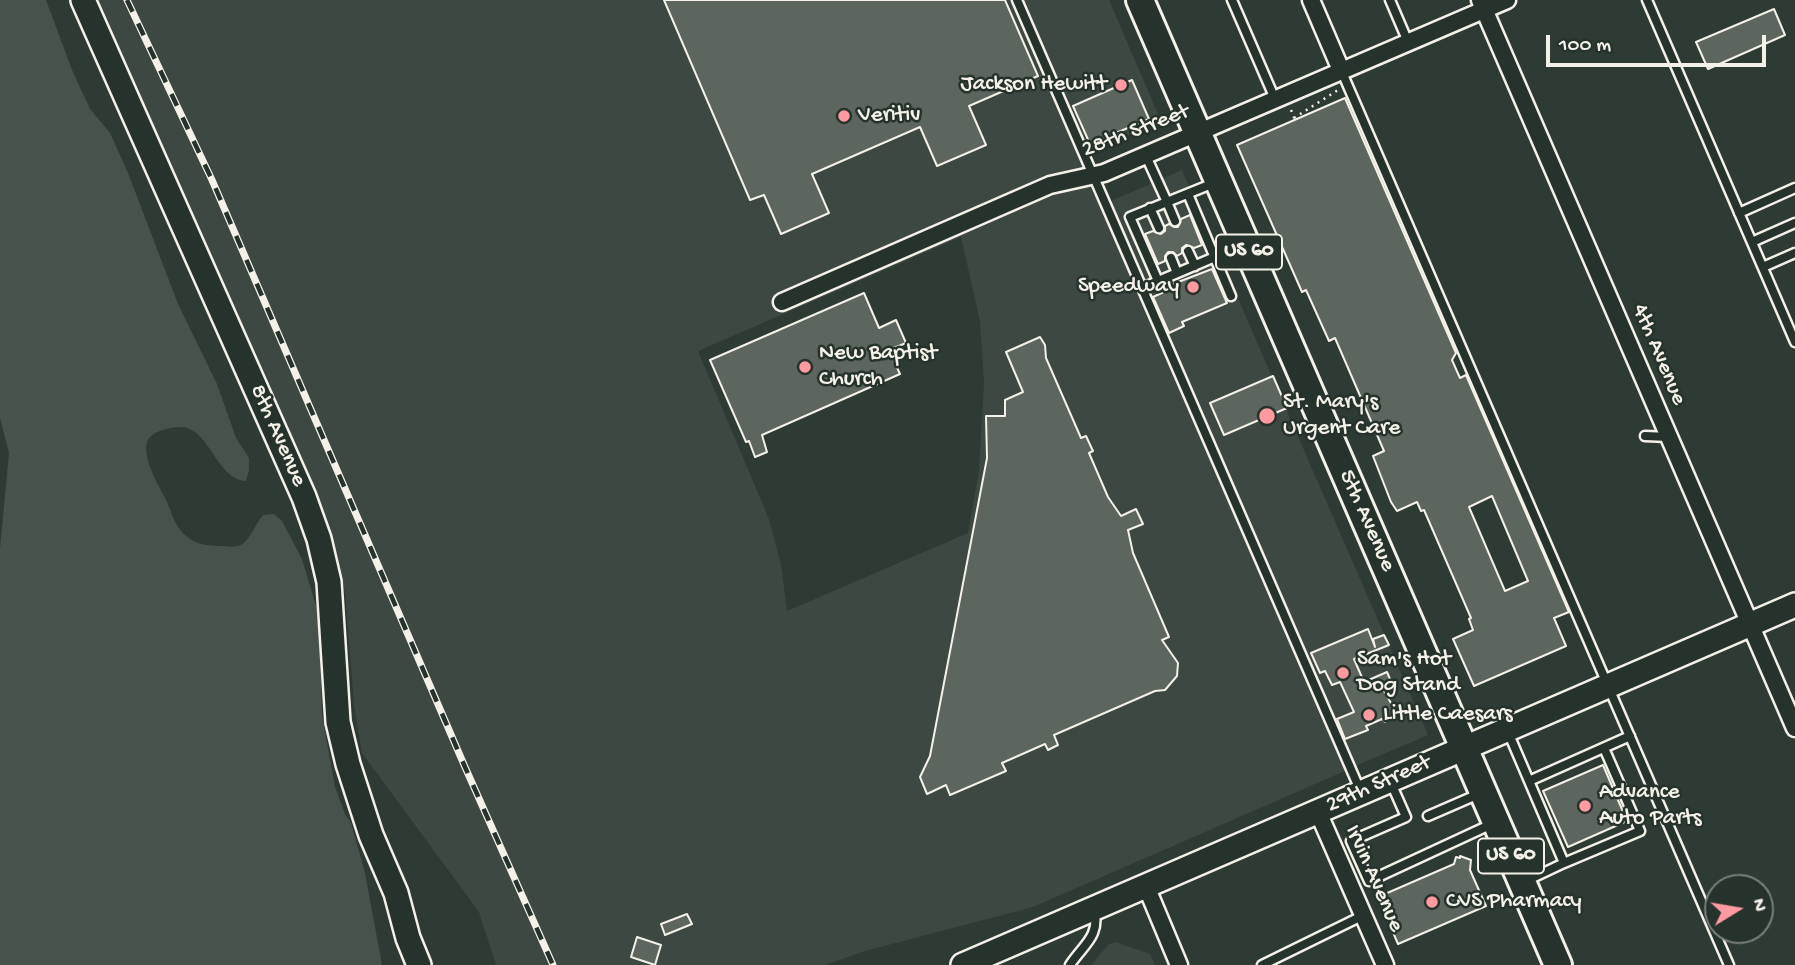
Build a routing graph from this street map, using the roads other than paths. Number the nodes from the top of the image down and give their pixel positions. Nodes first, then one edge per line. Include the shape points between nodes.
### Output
1 (83, 0) edge
2 (1017, 0) edge
3 (1140, 0) edge
4 (1232, 0) edge
5 (1311, 0) edge
6 (1390, 0) edge
7 (1507, 0) edge
8 (1647, 0) edge
9 (1482, 5) edge
10 (1408, 42) junction
11 (1340, 79) junction
12 (1275, 99) junction
13 (1198, 133) junction
14 (1146, 156) junction
15 (1093, 176) junction
16 (1219, 181) junction
17 (1795, 188) edge
18 (1188, 194) junction
19 (1167, 202) junction
20 (1150, 208) junction
21 (1739, 213) junction
22 (1175, 221) dead end
23 (1132, 222) junction
24 (1795, 223) edge
25 (1116, 229) junction
26 (1159, 229) dead end
27 (1752, 242) junction
28 (1246, 244) junction
29 (1188, 251) dead end
30 (1795, 253) edge
31 (1171, 258) dead end
32 (1214, 258) junction
33 (1195, 266) junction
34 (1763, 267) junction
35 (1177, 273) junction
36 (1158, 281) junction
37 (1142, 289) junction
38 (1231, 296) dead end
39 (782, 302) dead end
40 (1795, 342) edge
41 (1645, 436) dead end
42 (1669, 438) junction
43 (1795, 605) edge
44 (1750, 624) junction
45 (1608, 685) junction
46 (1795, 728) edge
47 (1507, 729) junction
48 (1630, 736) junction
49 (1465, 748) junction
50 (1604, 748) junction
51 (1390, 781) junction
52 (1529, 781) junction
53 (1484, 792) junction
54 (1362, 793) junction
55 (1318, 812) junction
56 (1428, 816) dead end
57 (1496, 821) junction
58 (1361, 862) junction
59 (1564, 863) junction
60 (1344, 869) junction
61 (1522, 883) junction
62 (1146, 886) junction
63 (396, 893) junction
64 (1093, 909) junction
65 (1364, 915) junction
66 (419, 965) edge
67 (436, 965) edge
68 (963, 965) edge
69 (1070, 965) edge
70 (1179, 965) edge
71 (1262, 965) edge
72 (1385, 965) edge
73 (1558, 965) edge
74 (1729, 965) edge

1 - 63 main road, 8th Avenue via 319,539 329,582 338,722 371,835
2 - 15 lane
3 - 13 main road, 5th Avenue / US 60
4 - 12 lane
5 - 11 street
6 - 10 lane
7 - 9 street, 28th Street
8 - 21 lane
9 - 10 street, 28th Street
9 - 42 street, 4th Avenue
10 - 11 street, 28th Street
11 - 12 street, 28th Street
11 - 45 lane
12 - 13 street, 28th Street
13 - 14 street, 28th Street
13 - 16 main road, 5th Avenue / US 60
14 - 15 street, 28th Street
14 - 19 lane
15 - 25 lane
15 - 39 street, 28th Street via 1050,185
16 - 18 lane
16 - 28 main road, 5th Avenue / US 60
17 - 21 lane
18 - 19 lane
18 - 32 lane
19 - 20 lane
19 - 22 lane
20 - 23 lane via 1130,217
20 - 26 lane
21 - 27 lane
23 - 25 lane
23 - 36 lane
24 - 27 lane
25 - 37 lane
27 - 34 lane
28 - 32 lane
28 - 49 main road, 5th Avenue / US 60
29 - 33 lane
30 - 34 lane
31 - 35 lane
32 - 33 lane
32 - 38 lane
33 - 35 lane
34 - 40 lane
35 - 36 lane
36 - 37 lane
37 - 54 lane
41 - 42 lane
42 - 44 street, 4th Avenue
43 - 44 main road, 29th Street
44 - 45 main road, 29th Street
44 - 46 street, 4th Avenue
45 - 47 main road, 29th Street
45 - 48 lane
47 - 49 main road, 29th Street
47 - 52 lane
48 - 50 lane
48 - 74 lane
49 - 51 main road, 29th Street
49 - 53 main road, 5th Avenue / US 60
50 - 52 lane
50 - 59 lane via 1640,831
51 - 54 main road, 29th Street
51 - 58 lane via 1406,817 1352,841
52 - 59 lane
53 - 56 lane
53 - 57 main road, 5th Avenue / US 60
54 - 55 main road, 29th Street
55 - 60 street, Irvin Avenue
55 - 62 main road, 29th Street
57 - 58 lane via 1369,881
57 - 61 main road, 5th Avenue / US 60
58 - 60 lane
59 - 61 lane
60 - 65 street, Irvin Avenue
61 - 73 main road, 5th Avenue / US 60
62 - 64 main road, 29th Street
62 - 70 street
63 - 66 main road, 8th Avenue
63 - 67 main road, 8th Avenue
64 - 68 main road, 29th Street
64 - 69 lane via 1094,933
65 - 71 lane
65 - 72 street, Irvin Avenue

